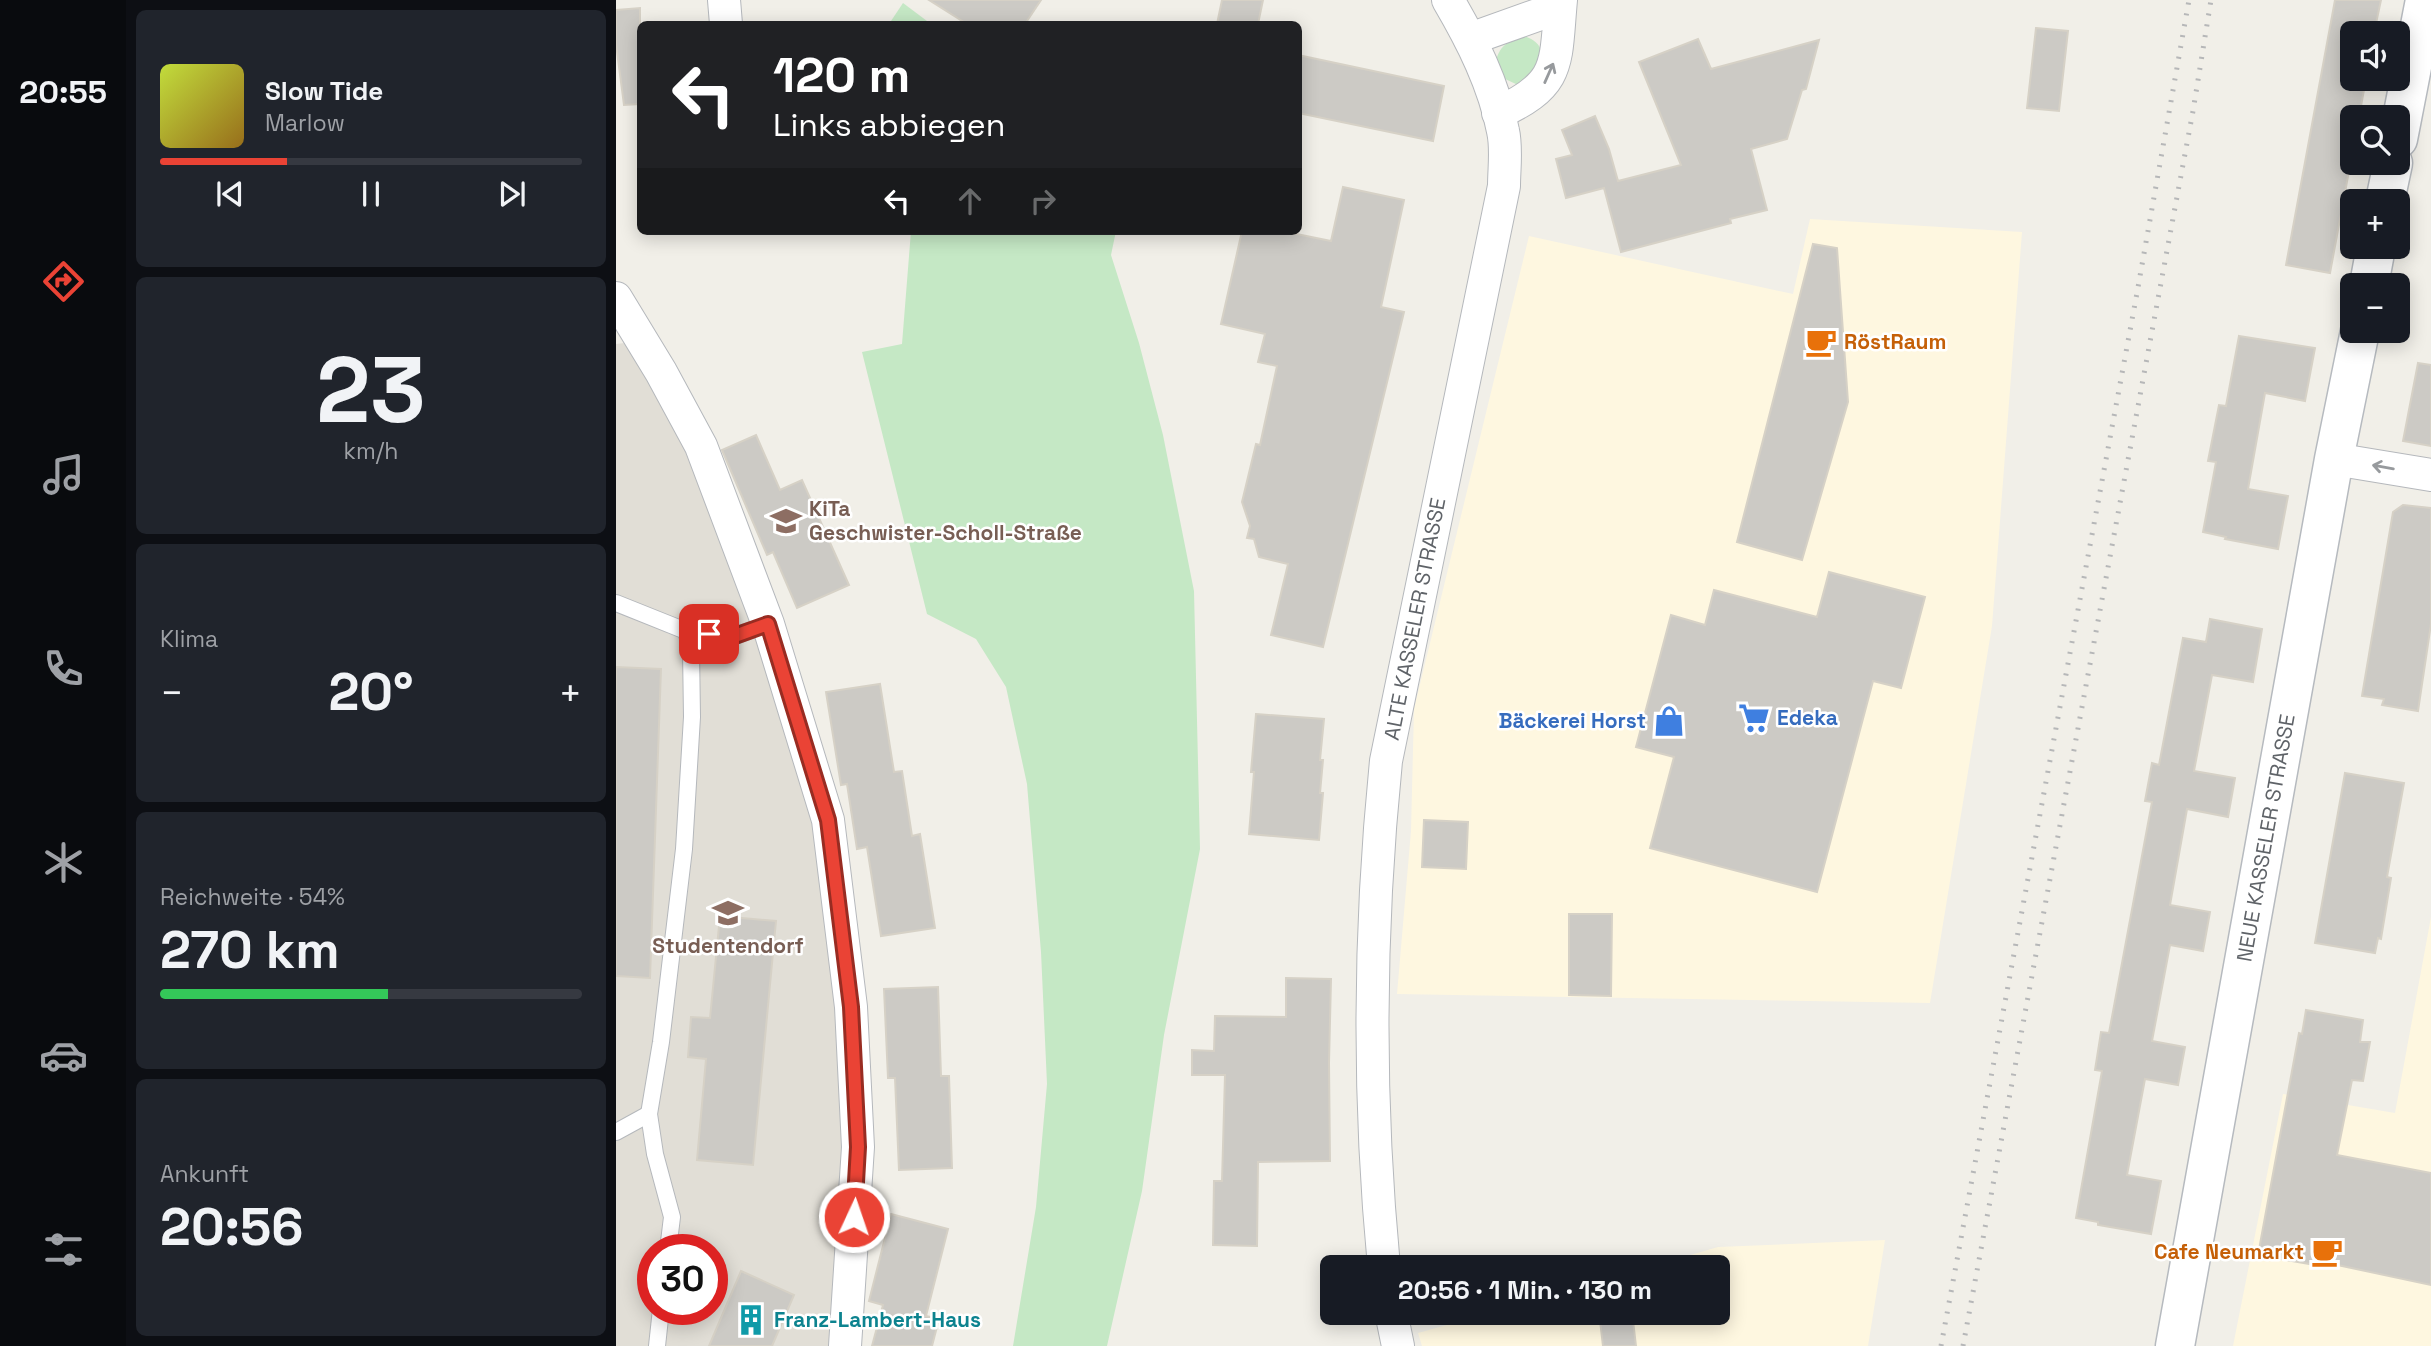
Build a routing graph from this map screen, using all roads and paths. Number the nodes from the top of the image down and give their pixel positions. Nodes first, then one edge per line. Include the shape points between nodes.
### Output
1 (724, 0) edge
2 (1448, 0) edge
3 (2425, 0) edge
4 (1560, 3) edge
5 (726, 21) edge
6 (1470, 39) junction
7 (2405, 105) edge
8 (1498, 113) junction
9 (616, 298) edge
10 (2358, 343) edge
11 (2334, 459) junction
12 (2431, 475) edge
13 (616, 603) edge
14 (768, 624) junction
15 (686, 631) junction
16 (649, 1114) junction
17 (616, 1132) edge
18 (670, 1234) edge
19 (1383, 1255) edge
20 (659, 1325) edge
21 (1394, 1325) edge
22 (657, 1346) edge
23 (845, 1346) edge
24 (1398, 1346) edge
25 (2175, 1346) edge

1 - 5 street
2 - 6 street, ALTE KASSELER STRASSE
3 - 7 main road
4 - 6 street
8 -> 4 street via 1525,101 1552,72
6 - 8 street, ALTE KASSELER STRASSE
8 - 19 street, ALTE KASSELER STRASSE via 1504,132 1504,186 1394,721 1377,852 1374,1111
9 - 14 street via 701,446
10 - 11 main road, NEUE KASSELER STRASSE
12 -> 11 street
11 - 25 main road, NEUE KASSELER STRASSE
13 - 15 lane
14 - 15 lane via 732,637
14 - 23 street via 828,820 851,1007 858,1147
15 - 16 lane via 691,650 692,716 684,849
16 - 17 lane
16 - 18 lane via 672,1217
20 - 22 lane
21 - 24 street

